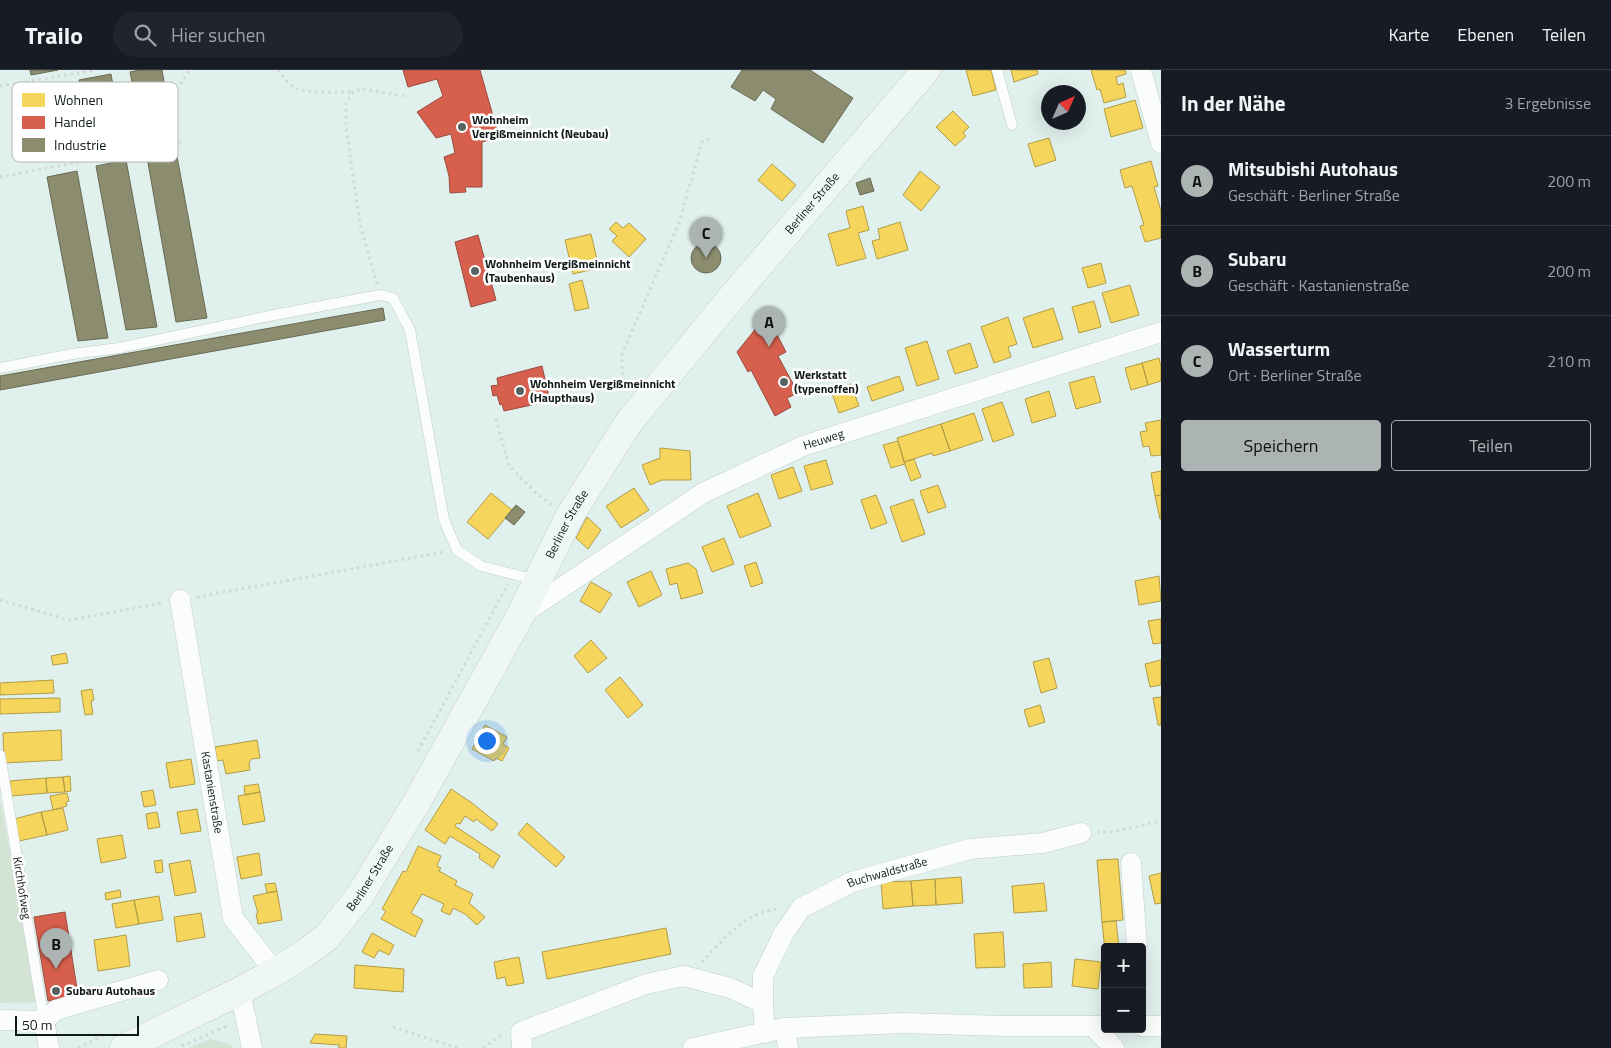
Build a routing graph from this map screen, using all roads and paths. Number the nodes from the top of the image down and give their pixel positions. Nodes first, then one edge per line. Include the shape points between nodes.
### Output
1 (96, 70) edge
2 (190, 70) edge
3 (278, 70) edge
4 (926, 70) edge
5 (997, 70) edge
6 (1141, 70) edge
7 (24, 82) edge
8 (178, 89) edge
9 (353, 92) junction
10 (404, 96) dead end
11 (1012, 125) dead end
12 (712, 138) dead end
13 (182, 142) dead end
14 (1161, 142) edge
15 (178, 143) edge
16 (78, 162) edge
17 (0, 177) edge
18 (380, 295) junction
19 (1161, 332) edge
20 (0, 368) edge
21 (625, 381) dead end
22 (496, 419) dead end
23 (569, 517) junction
24 (457, 550) junction
25 (538, 581) junction
26 (0, 600) edge
27 (180, 600) junction
28 (520, 616) junction
29 (0, 755) edge
30 (1161, 821) edge
31 (1081, 833) joint
32 (1131, 863) dead end
33 (801, 908) junction
34 (1137, 943) edge
35 (275, 972) junction
36 (684, 976) junction
37 (158, 980) dead end
38 (240, 991) junction
39 (763, 1003) junction
40 (0, 1020) edge
41 (44, 1021) junction
42 (1146, 1025) edge
43 (1099, 1026) edge
44 (1161, 1026) edge
45 (393, 1027) dead end
46 (765, 1033) junction
47 (787, 1038) edge
48 (521, 1040) edge
49 (49, 1048) edge
50 (124, 1048) edge
51 (252, 1048) edge
52 (458, 1048) edge
53 (483, 1048) edge
54 (694, 1048) edge
55 (1114, 1048) edge

1 - 7 path
2 - 8 path
3 - 9 path via 296,88
4 - 23 main road, Berliner Straße via 629,422
5 - 11 lane
6 - 14 street
9 - 10 path via 362,89
9 - 18 path via 346,104 346,126 360,224
12 - 21 path via 702,142 679,222 622,354
13 - 15 path
16 - 17 path
18 - 20 lane via 119,348
18 - 24 lane via 394,298 410,330 444,520
19 - 28 street, Heuweg via 803,446 703,493
22 - 23 path via 509,466 535,492
23 - 25 main road, Berliner Straße
24 - 25 lane via 481,566
24 - 27 path
25 - 28 main road, Berliner Straße
26 - 27 path via 70,620
27 - 35 street, Kastanienstraße via 233,918
28 - 35 main road, Berliner Straße via 418,800 359,898 327,938
29 - 41 lane, Kirchhofweg
30 - 31 path via 1112,832
31 - 33 street, Buchwaldstraße via 1043,843 970,848 852,882
32 - 34 street
33 - 36 path via 772,909 746,920
33 - 39 street, Buchwaldstraße via 784,933 763,976
35 - 38 main road, Berliner Straße
36 - 39 street via 730,988
36 - 48 street via 646,984
37 - 41 street via 56,1010
38 - 50 main road, Berliner Straße
38 - 51 street
39 - 46 street, Buchwaldstraße
40 - 41 street
41 - 49 street
42 - 44 street
43 - 47 street via 902,1023
43 - 55 street
45 - 52 path
46 - 47 street
46 - 54 street
48 - 53 path via 501,1034

